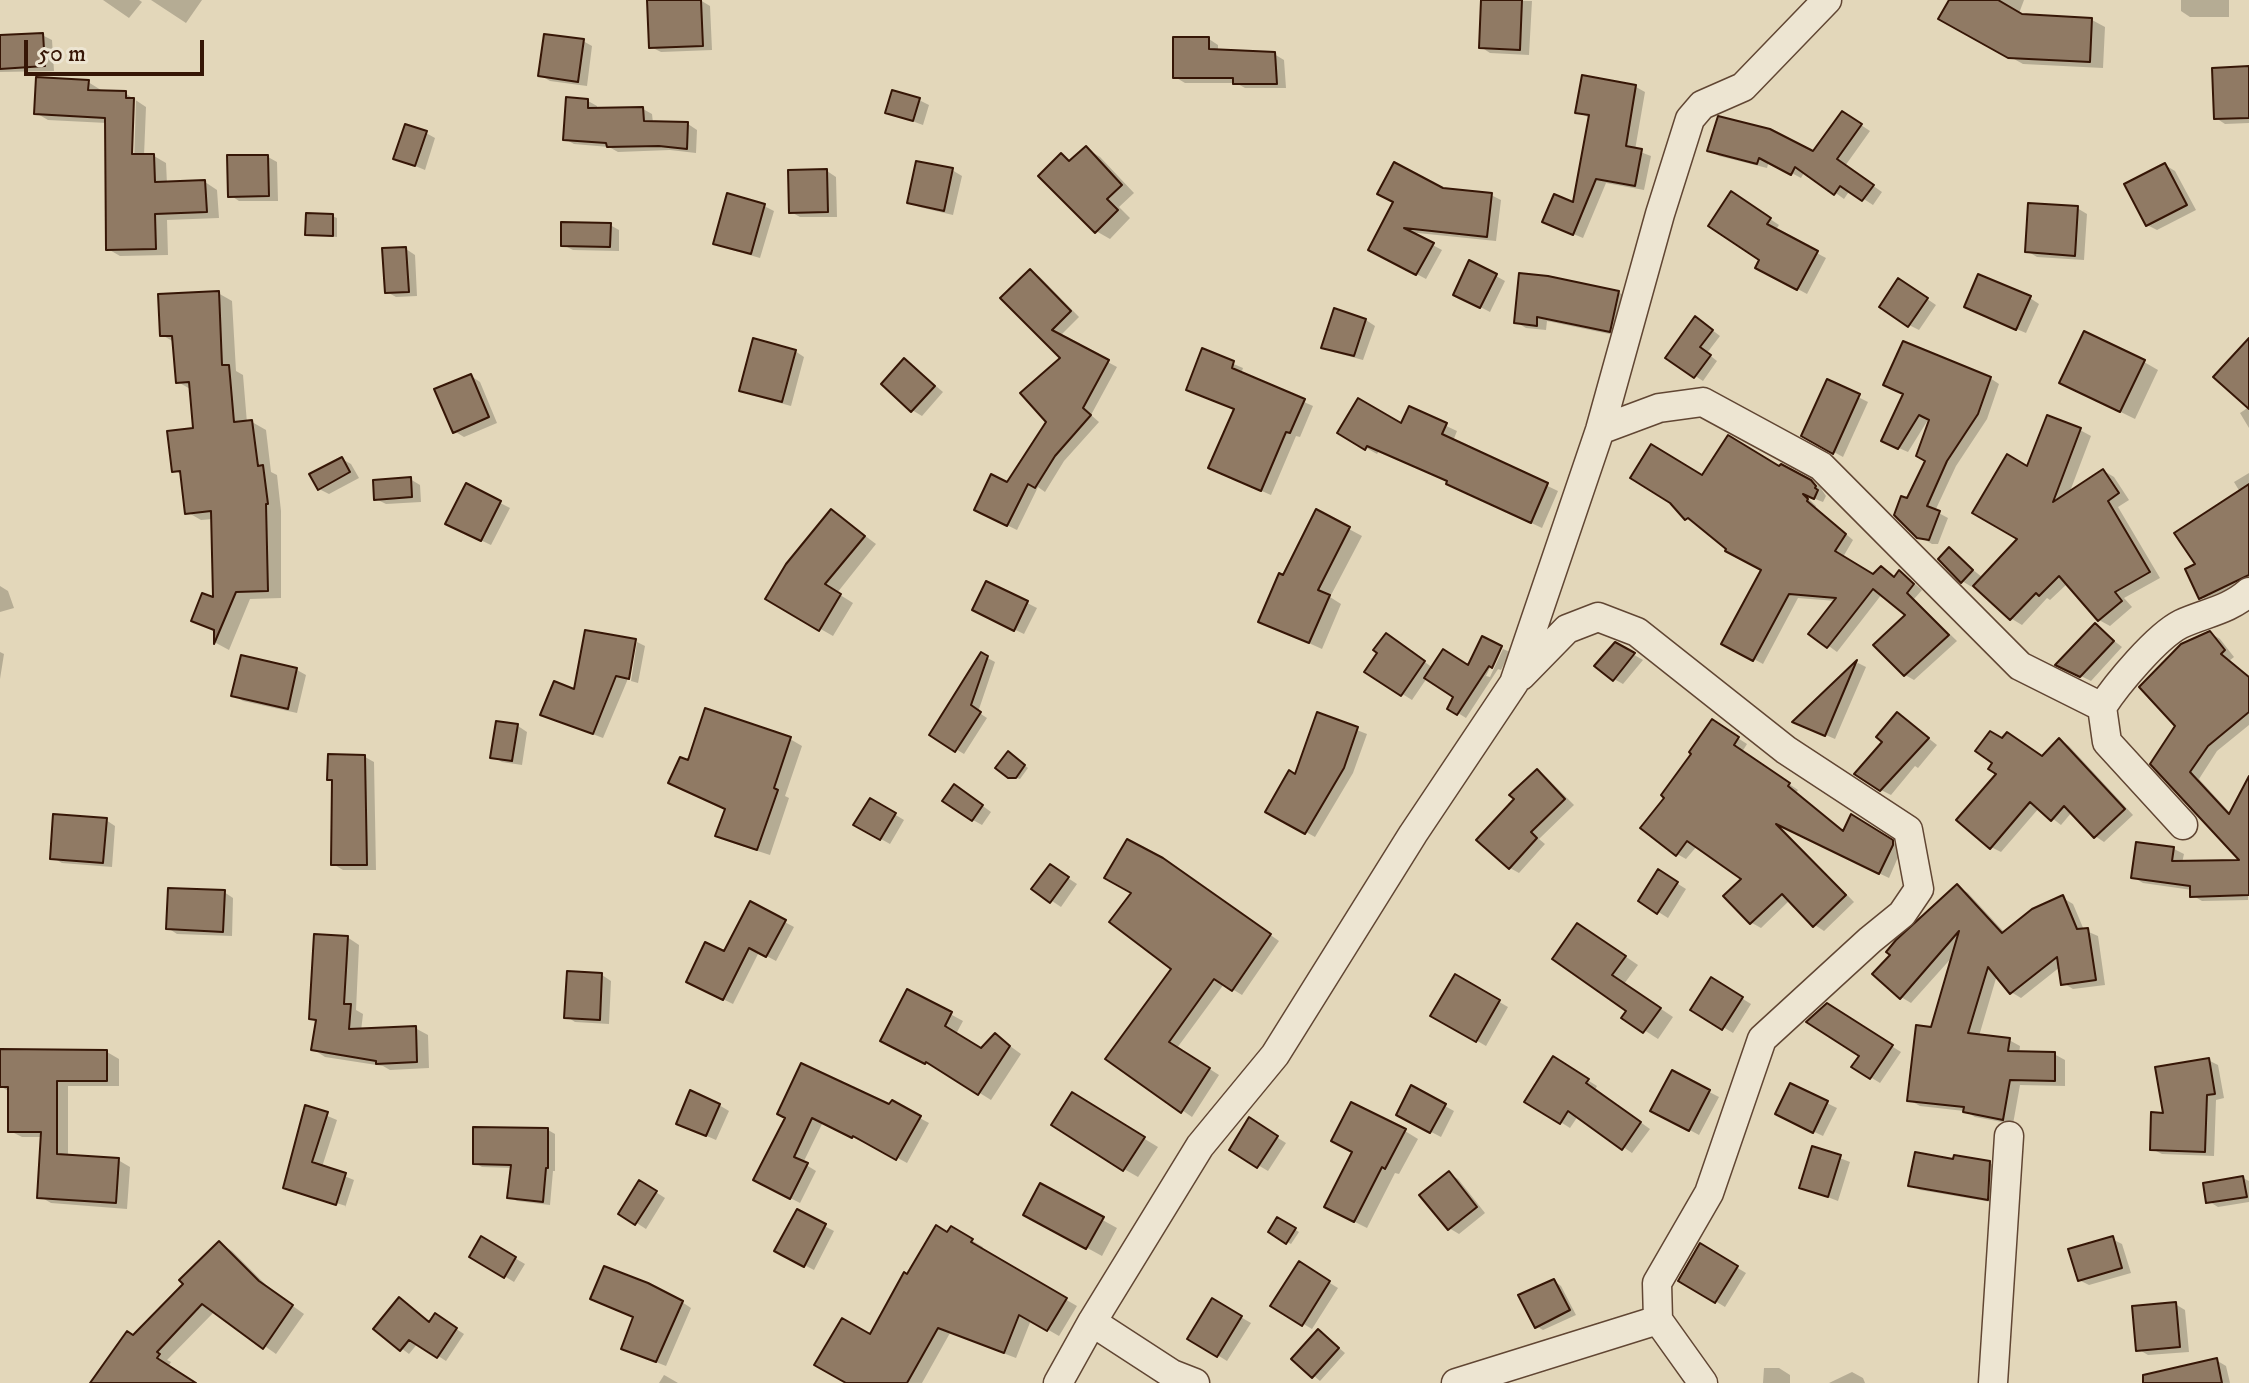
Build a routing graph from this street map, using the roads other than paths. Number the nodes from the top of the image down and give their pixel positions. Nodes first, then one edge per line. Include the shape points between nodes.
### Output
1 (1827, 0) edge
2 (1600, 430) junction
3 (2249, 592) edge
4 (1514, 683) junction
5 (2102, 707) junction
6 (2183, 825) dead end
7 (2009, 1136) dead end
8 (1658, 1320) junction
9 (1092, 1322) junction
10 (1058, 1383) edge
11 (1195, 1383) edge
12 (1456, 1383) edge
13 (1703, 1383) edge
14 (1993, 1383) edge

1 - 2 street via 1743,87 1702,105 1690,119
2 - 4 street
2 - 5 street via 1659,408 1703,402 1821,466 2020,666
3 - 5 street via 2236,604 2178,625 2121,678
4 - 8 street via 1567,629 1598,617 1637,632 1786,750 1908,830 1919,889 1902,914 1762,1039 1709,1193 1657,1283
4 - 9 street via 1275,1055 1200,1146
5 - 6 street via 2107,742
7 - 14 street
8 - 12 street
8 - 13 street
9 - 10 street
9 - 11 street

